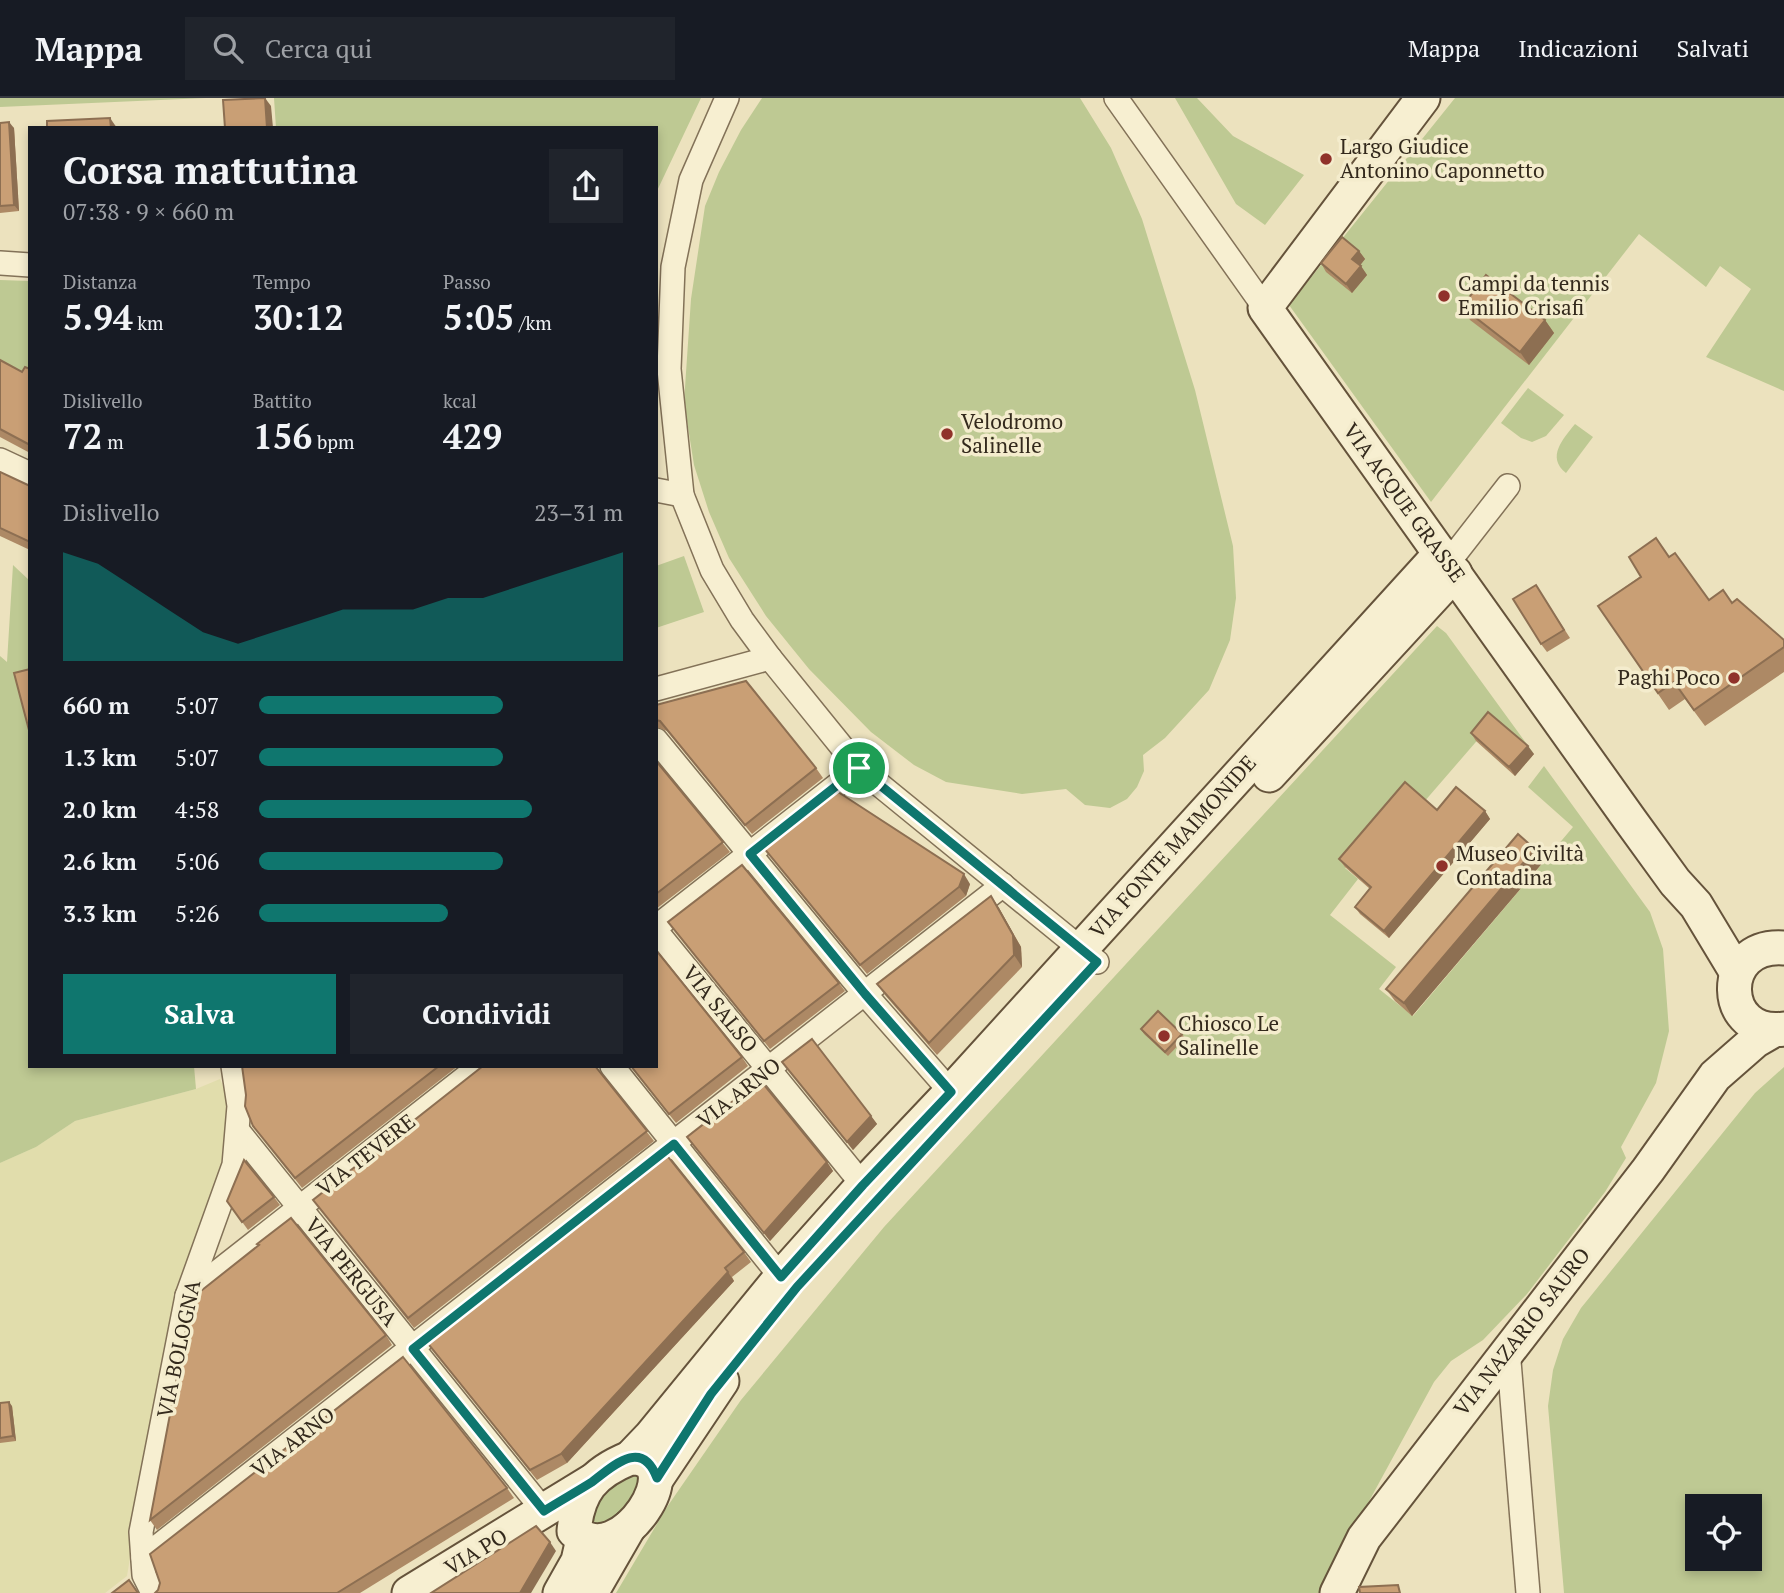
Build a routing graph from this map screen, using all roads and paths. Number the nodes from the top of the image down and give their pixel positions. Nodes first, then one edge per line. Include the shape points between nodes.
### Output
1 (727, 98) edge
2 (1116, 98) edge
3 (1423, 98) edge
4 (0, 263) edge
5 (28, 265) edge
6 (664, 273) edge
7 (1265, 308) junction
8 (0, 460) edge
9 (28, 473) edge
10 (1508, 486) dead end
11 (658, 490) edge
12 (681, 495) junction
13 (1448, 563) junction
14 (770, 658) junction
15 (658, 688) edge
16 (658, 742) edge
17 (859, 768) junction
18 (750, 854) junction
19 (1003, 885) junction
20 (1696, 905) junction
21 (658, 927) edge
22 (658, 932) edge
23 (1780, 948) edge
24 (1089, 955) junction
25 (1737, 989) junction
26 (865, 994) junction
27 (1779, 1030) edge
28 (233, 1068) edge
29 (477, 1068) edge
30 (614, 1068) edge
31 (768, 1070) junction
32 (1715, 1076) junction
33 (951, 1092) junction
34 (238, 1131) junction
35 (674, 1144) junction
36 (863, 1185) junction
37 (300, 1208) junction
38 (781, 1277) junction
39 (187, 1296) junction
40 (413, 1349) junction
41 (1508, 1349) junction
42 (630, 1458) junction
43 (657, 1478) junction
44 (592, 1481) junction
45 (544, 1511) junction
46 (629, 1527) junction
47 (579, 1535) junction
48 (144, 1558) junction
49 (1342, 1590) edge
50 (153, 1593) edge
51 (409, 1593) edge
52 (560, 1593) edge
53 (590, 1593) edge
54 (1528, 1593) edge

1 - 6 street via 691,180
2 - 7 street, VIA ACQUE GRASSE
3 - 7 street
4 - 5 street
6 - 12 street
7 - 13 street, VIA ACQUE GRASSE
8 - 9 street
10 - 13 street, VIA FONTE MAIMONIDE
11 - 12 street
12 - 14 street via 712,570
13 - 20 street, VIA ACQUE GRASSE
13 - 24 street, VIA FONTE MAIMONIDE
14 - 15 street
14 - 17 street
16 - 18 street
17 - 18 street
17 - 19 street
18 - 21 street
18 - 26 street
19 - 24 street
19 - 26 street, VIA ARNO
20 - 23 street via 1730,929
20 - 25 street
22 - 31 street, VIA SALSO
23 - 25 street via 1752,954
24 - 33 street, VIA FONTE MAIMONIDE
24 - 43 street, VIA FONTE MAIMONIDE via 797,1287 711,1394
25 - 27 street via 1752,1023
25 - 32 street
26 - 31 street, VIA ARNO
26 - 33 street
27 - 32 street via 1755,1041
28 - 34 street, VIA BOLOGNA
29 - 37 street, VIA TEVERE
30 - 35 street
31 - 35 street, VIA ARNO
31 - 36 street, VIA SALSO
32 - 41 street, VIA NAZARIO SAURO
33 - 36 street, VIA FONTE MAIMONIDE
34 - 37 street, VIA PERGUSA
34 - 39 street, VIA BOLOGNA via 234,1165
35 - 38 street
35 - 40 street, VIA ARNO
36 - 38 street, VIA FONTE MAIMONIDE
37 - 39 street, VIA TEVERE
37 - 40 street, VIA PERGUSA
38 - 42 street, VIA FONTE MAIMONIDE
39 - 48 street, VIA BOLOGNA via 141,1532
40 - 45 street, VIA PERGUSA
40 - 48 street, VIA ARNO
41 - 49 street, VIA NAZARIO SAURO via 1364,1538
41 - 54 street
42 - 43 street via 652,1464
42 - 44 street via 610,1466
43 - 46 street via 644,1511
44 - 45 street, VIA PO
44 - 47 street via 576,1514
45 - 47 street
45 - 51 street, VIA PO
46 - 47 street via 604,1542
46 - 53 street
47 - 52 street via 578,1561
48 - 50 street, VIA BOLOGNA via 144,1575

